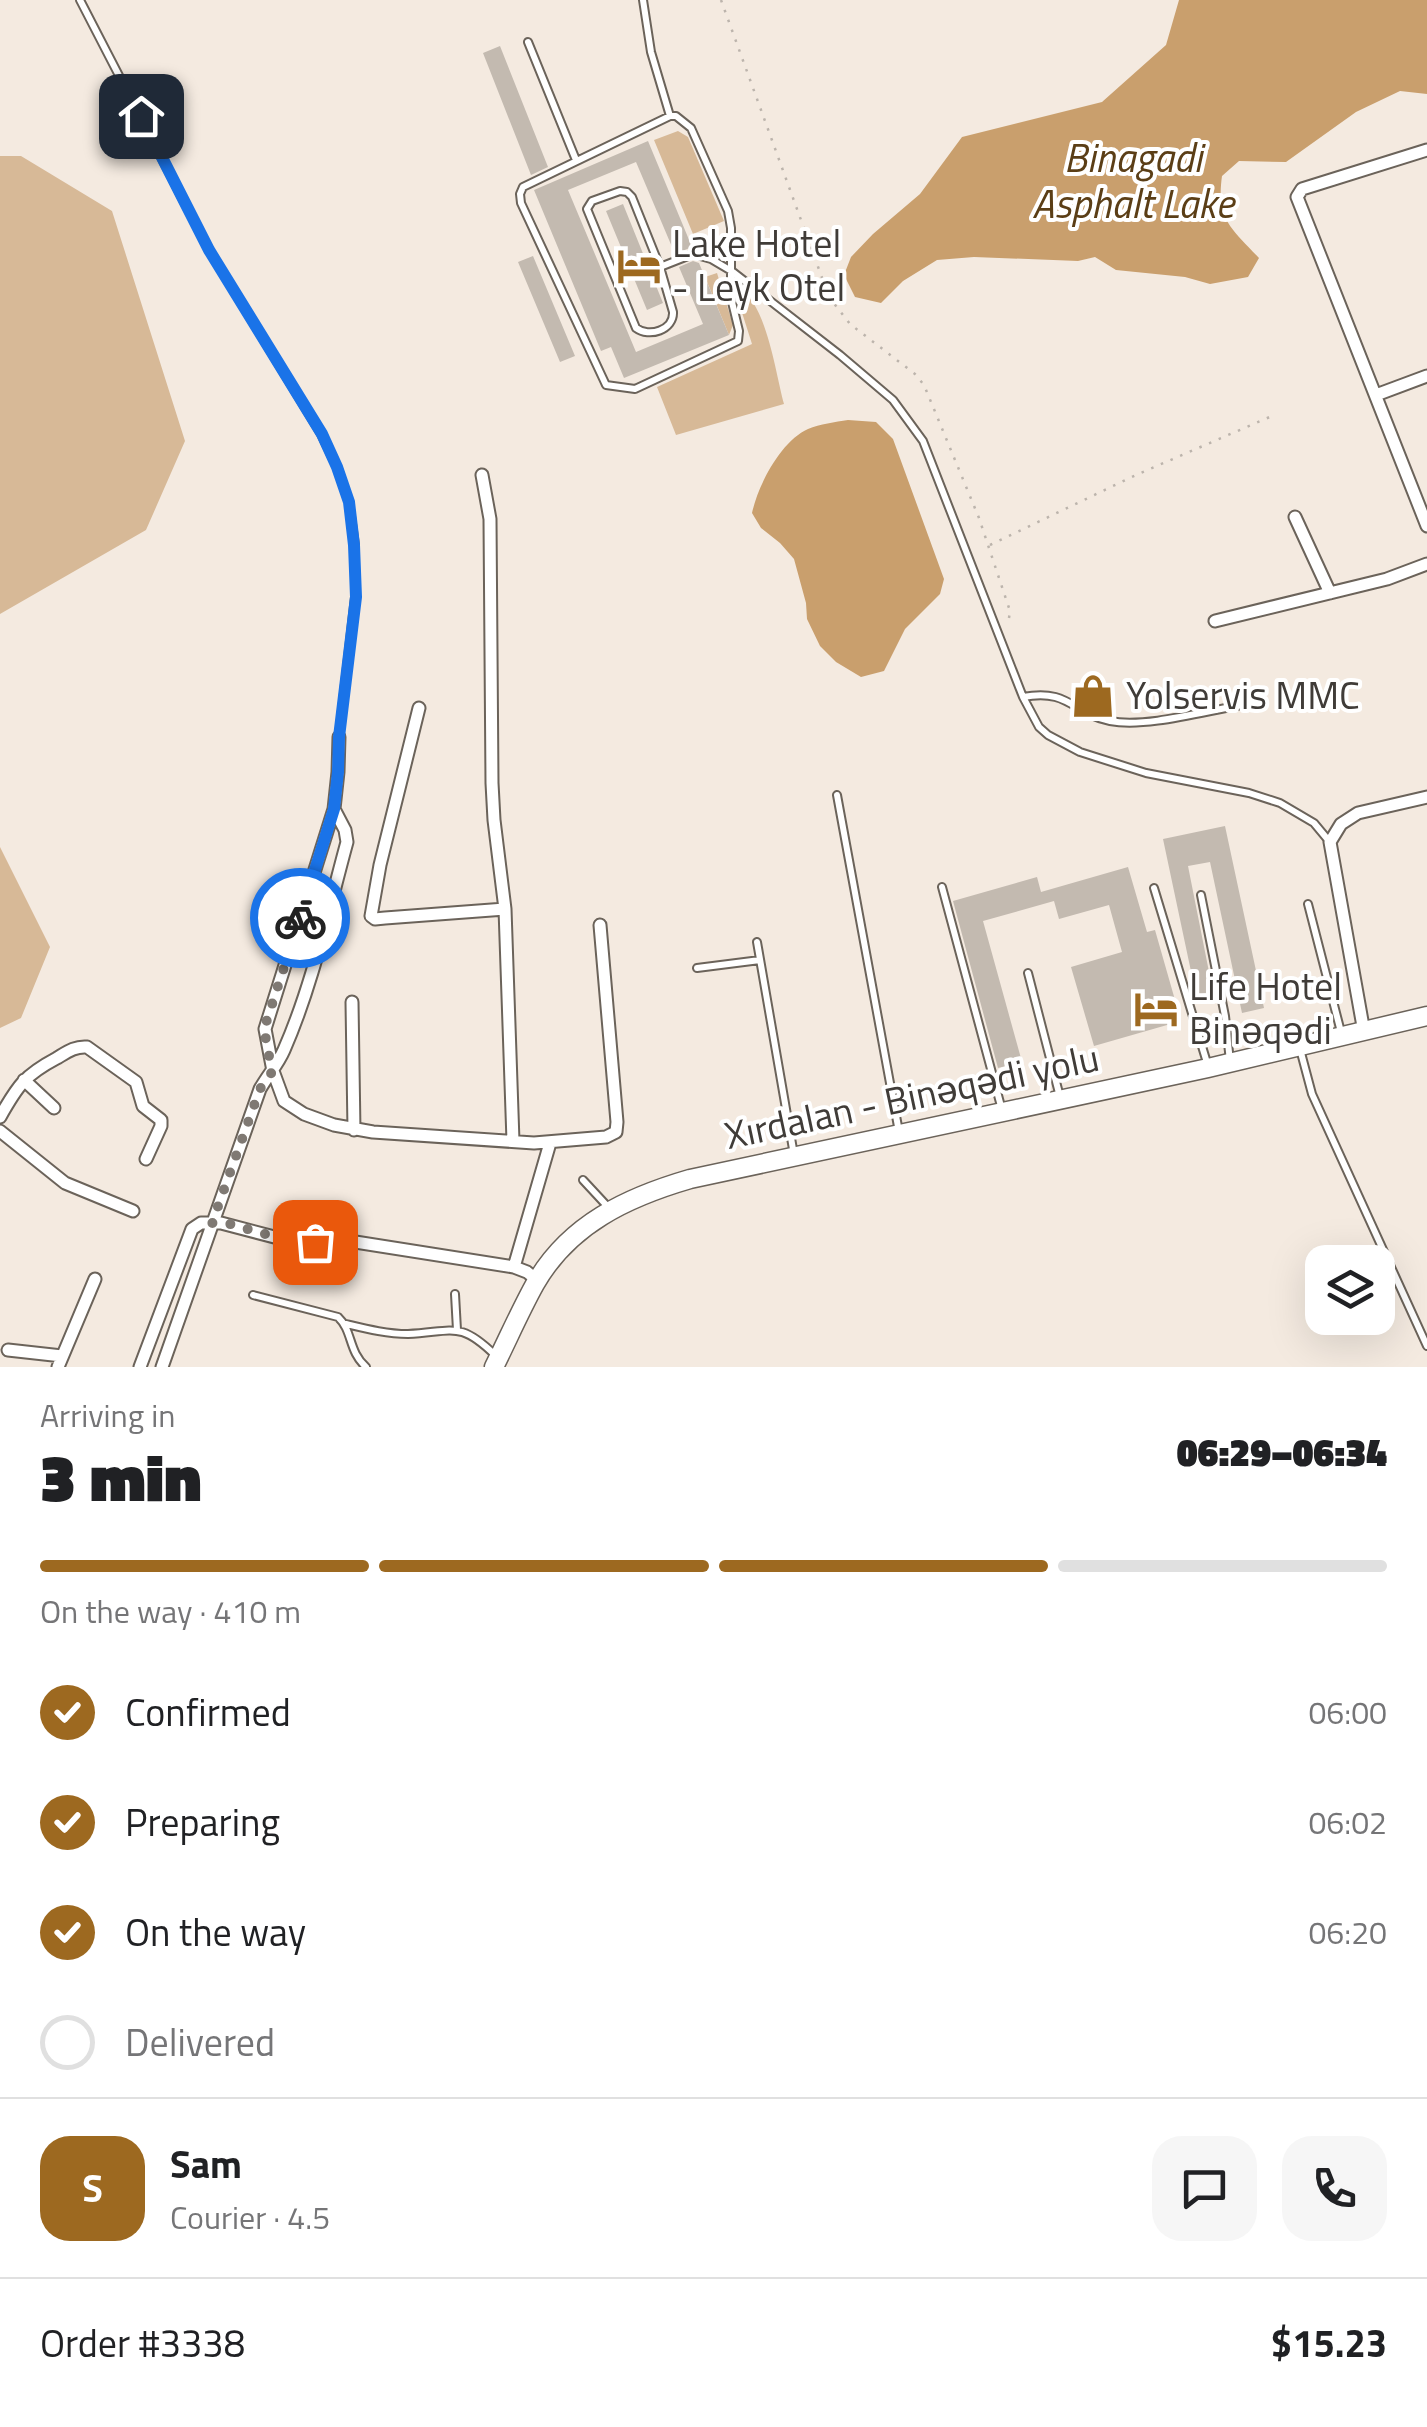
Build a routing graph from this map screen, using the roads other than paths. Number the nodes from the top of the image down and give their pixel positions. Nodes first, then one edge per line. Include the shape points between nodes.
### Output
1 (80, 0) edge
2 (643, 0) edge
3 (528, 42) dead end
4 (670, 116) junction
5 (1427, 150) edge
6 (576, 160) junction
7 (660, 267) junction
8 (733, 272) junction
9 (1427, 376) edge
10 (1376, 395) junction
11 (482, 474) dead end
12 (1294, 517) dead end
13 (1427, 526) edge
14 (1427, 564) edge
15 (1330, 593) junction
16 (1215, 622) dead end
17 (1023, 697) junction
18 (1242, 704) dead end
19 (419, 708) dead end
20 (339, 737) joint
21 (837, 795) dead end
22 (1427, 797) edge
23 (334, 809) junction
24 (1330, 842) junction
25 (942, 888) dead end
26 (1154, 888) dead end
27 (1201, 895) dead end
28 (1308, 904) dead end
29 (504, 909) junction
30 (600, 925) dead end
31 (757, 942) dead end
32 (760, 960) junction
33 (697, 968) dead end
34 (1028, 973) dead end
35 (352, 1002) dead end
36 (1427, 1016) edge
37 (1364, 1032) junction
38 (1342, 1037) junction
39 (1300, 1047) junction
40 (1230, 1062) junction
41 (1208, 1068) junction
42 (272, 1072) junction
43 (24, 1080) junction
44 (1060, 1098) junction
45 (54, 1108) dead end
46 (1002, 1111) junction
47 (0, 1117) edge
48 (354, 1130) junction
49 (0, 1132) edge
50 (899, 1134) junction
51 (513, 1141) junction
52 (550, 1142) junction
53 (795, 1156) junction
54 (146, 1159) dead end
55 (583, 1180) dead end
56 (610, 1209) junction
57 (133, 1211) dead end
58 (212, 1223) junction
59 (514, 1268) junction
60 (95, 1280) dead end
61 (537, 1280) junction
62 (454, 1294) dead end
63 (254, 1295) dead end
64 (346, 1324) junction
65 (457, 1330) junction
66 (1427, 1346) edge
67 (8, 1350) dead end
68 (60, 1361) edge
69 (496, 1362) edge
70 (140, 1367) edge
71 (162, 1367) edge
72 (366, 1367) edge

1 - 20 lane via 209,250 337,467 349,502 356,597
2 - 4 lane
3 - 6 lane
4 - 6 lane
4 - 8 lane via 691,128 728,211
5 - 10 street via 1302,189 1298,197
6 - 8 lane via 524,187 521,204 606,385 636,388 738,341
7 - 7 lane via 627,192 592,201 591,218 642,332 673,319
7 - 8 lane via 693,254
8 - 17 lane via 840,355 908,419 923,442
9 - 10 street
10 - 13 street
11 - 29 street via 490,518 492,782
12 - 15 street
14 - 15 street
15 - 16 street
17 - 18 lane via 1051,694 1099,718 1125,722
17 - 24 lane via 1048,735 1080,752 1280,803 1314,823
19 - 29 street via 370,916
20 - 23 street
21 - 50 lane
22 - 24 street via 1358,813
23 - 42 street via 264,1029
23 - 42 street via 347,842 308,983
24 - 37 street
25 - 46 lane
26 - 41 lane
27 - 40 lane
28 - 38 lane
29 - 51 street
30 - 52 street via 616,1132
31 - 32 lane
32 - 33 lane
32 - 53 lane
34 - 44 lane
35 - 48 street
36 - 37 main road, Xırdalan - Binəqədi yolu
37 - 38 main road, Xırdalan - Binəqədi yolu
38 - 39 main road, Xırdalan - Binəqədi yolu
39 - 40 main road, Xırdalan - Binəqədi yolu
39 - 66 lane via 1312,1094
40 - 41 main road, Xırdalan - Binəqədi yolu
41 - 44 main road, Xırdalan - Binəqədi yolu
42 - 48 street via 284,1101
42 - 58 street
43 - 45 street
43 - 47 street
43 - 54 street via 78,1046 87,1047 136,1082 143,1106 159,1116
44 - 46 main road, Xırdalan - Binəqədi yolu
46 - 50 main road, Xırdalan - Binəqədi yolu
48 - 51 street
49 - 57 street via 66,1183
50 - 53 main road, Xırdalan - Binəqədi yolu
51 - 52 street
52 - 59 street
53 - 56 main road, Xırdalan - Binəqədi yolu via 675,1183
55 - 56 lane
56 - 61 main road, Xırdalan - Binəqədi yolu via 569,1240
58 - 59 street via 282,1239 348,1242
58 - 70 street via 192,1229
58 - 71 street
59 - 61 street
60 - 68 street
61 - 69 main road, Xırdalan - Binəqədi yolu
62 - 65 lane
63 - 64 lane
64 - 65 lane via 386,1333
64 - 72 lane via 356,1358
65 - 69 lane via 480,1340
67 - 68 street

